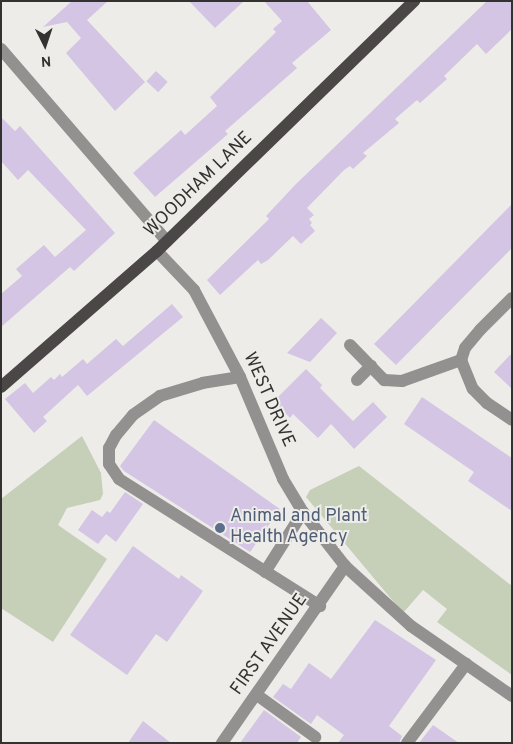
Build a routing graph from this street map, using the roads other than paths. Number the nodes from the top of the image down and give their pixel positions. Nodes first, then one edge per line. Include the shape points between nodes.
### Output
1 (414, 1) edge
2 (1, 49) edge
3 (166, 241) junction
4 (157, 251) junction
5 (512, 298) edge
6 (350, 345) dead end
7 (461, 360) junction
8 (371, 366) junction
9 (240, 377) junction
10 (358, 380) dead end
11 (2, 384) edge
12 (512, 420) edge
13 (303, 512) junction
14 (345, 566) junction
15 (266, 572) junction
16 (320, 606) junction
17 (466, 664) junction
18 (257, 695) junction
19 (512, 696) edge
20 (315, 736) dead end
21 (222, 743) edge
22 (407, 743) edge

1 - 3 main road, WOODHAM LANE
2 - 3 street
3 - 4 main road, WOODHAM LANE
4 - 9 street, WEST DRIVE via 194,290
4 - 11 main road, WOODHAM LANE
5 - 7 street via 470,342
6 - 8 street
7 - 8 street via 402,382 384,380
7 - 12 street via 474,389 487,403
8 - 10 street
9 - 13 street, WEST DRIVE via 283,479
9 - 15 street via 204,382 160,396 133,415 116,435 109,448 109,464 119,479
13 - 14 street, WEST DRIVE
13 - 15 street
14 - 16 street, FIRST AVENUE
14 - 17 street, WEST DRIVE via 410,626
15 - 16 street
16 - 18 street, FIRST AVENUE
17 - 19 street, WEST DRIVE
17 - 22 street
18 - 20 street
18 - 21 street, FIRST AVENUE

